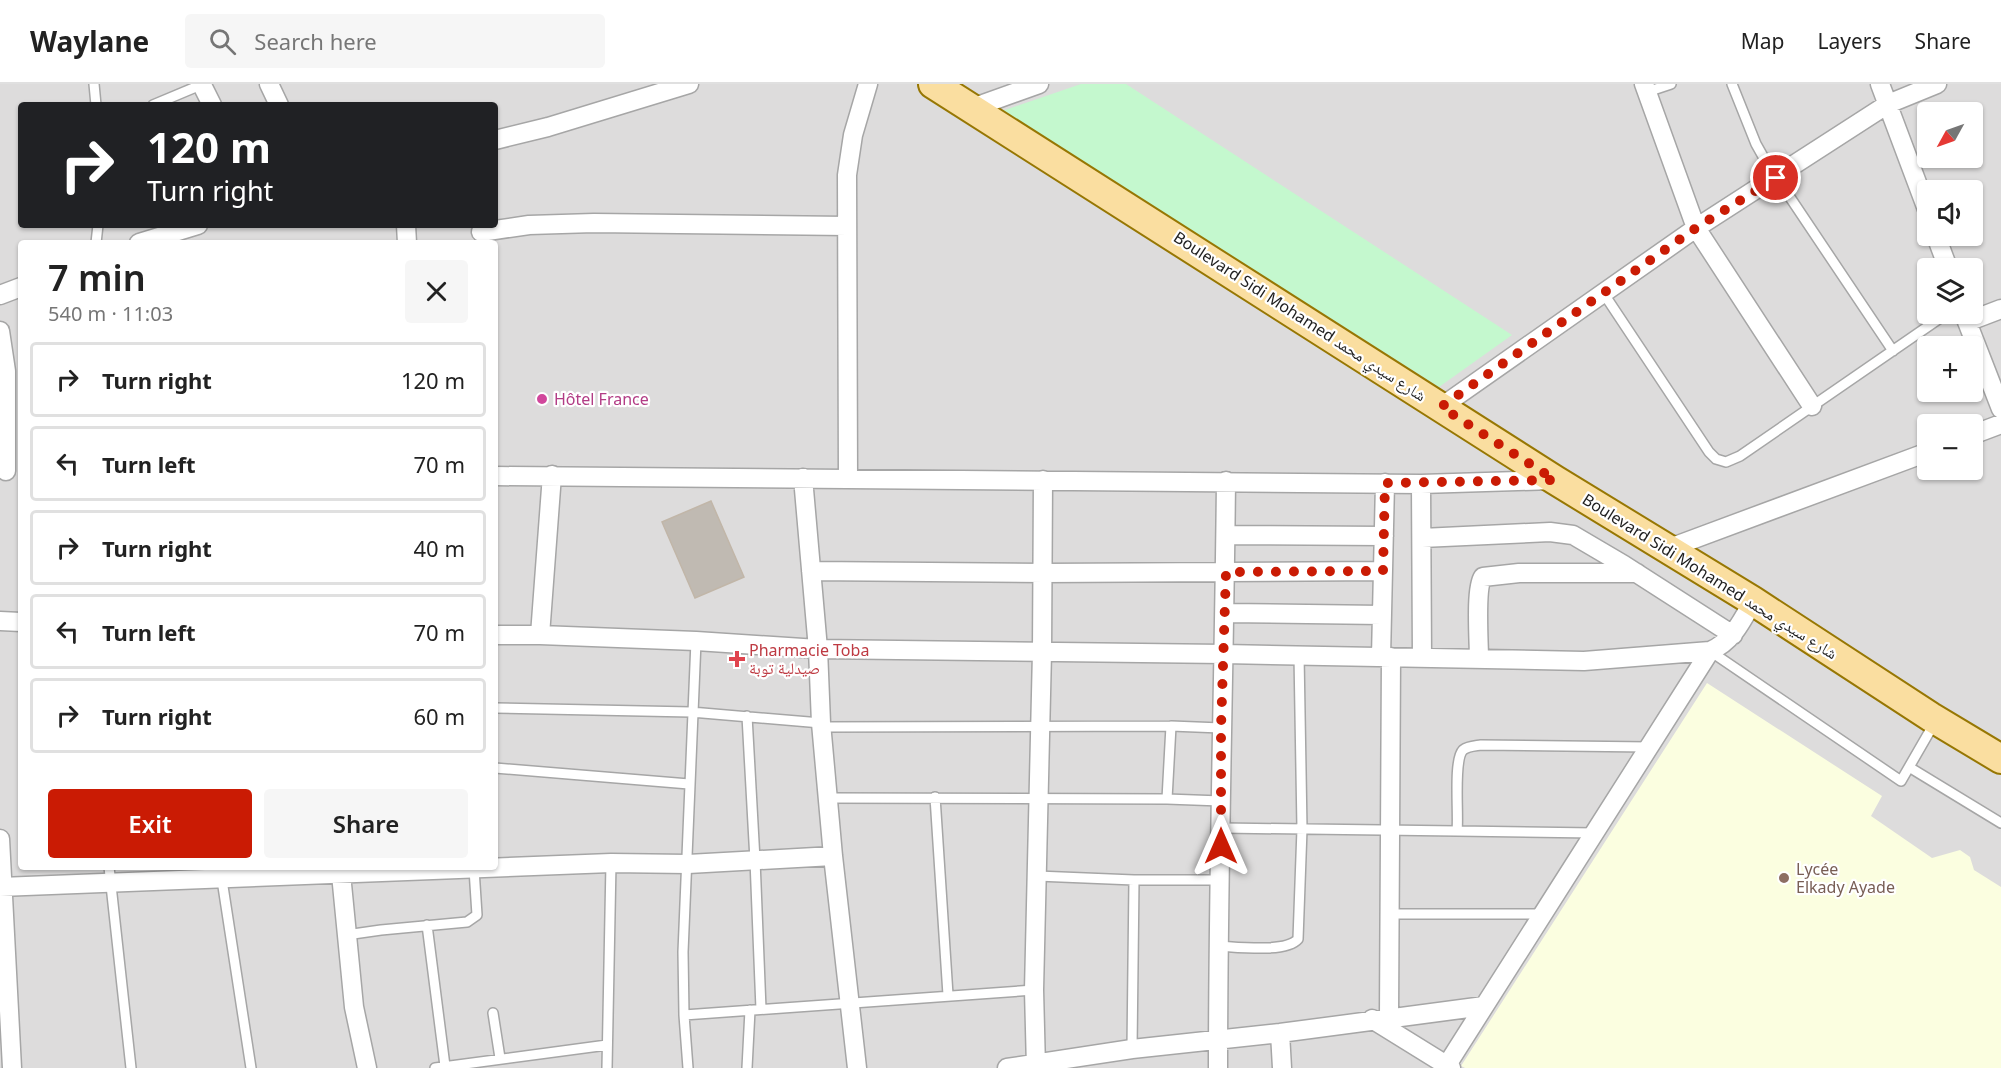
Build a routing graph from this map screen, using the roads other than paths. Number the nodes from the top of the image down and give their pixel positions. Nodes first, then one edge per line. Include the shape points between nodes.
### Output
1 (94, 84) edge
2 (203, 84) edge
3 (269, 84) edge
4 (689, 84) edge
5 (868, 84) edge
6 (933, 84) edge
7 (1039, 84) edge
8 (1671, 84) edge
9 (1731, 84) edge
10 (1880, 84) edge
11 (1937, 84) edge
12 (1645, 88) edge
13 (96, 102) edge
14 (160, 102) edge
15 (211, 102) edge
16 (278, 102) edge
17 (1888, 104) junction
18 (972, 108) junction
19 (498, 139) edge
20 (1776, 178) junction
21 (1917, 182) edge
22 (847, 226) junction
23 (188, 228) edge
24 (1696, 228) junction
25 (481, 233) edge
26 (149, 240) edge
27 (18, 288) edge
28 (1604, 294) junction
29 (0, 295) edge
30 (2001, 309) edge
31 (1983, 314) edge
32 (1932, 324) edge
33 (1968, 324) edge
34 (0, 331) edge
35 (1893, 351) junction
36 (14, 371) edge
37 (1812, 406) junction
38 (1441, 407) junction
39 (2001, 409) edge
40 (2001, 424) edge
41 (1983, 431) edge
42 (1917, 456) edge
43 (9, 471) edge
44 (552, 475) junction
45 (498, 476) edge
46 (803, 478) junction
47 (848, 479) junction
48 (1043, 480) junction
49 (1555, 480) junction
50 (1226, 481) junction
51 (1385, 483) junction
52 (1421, 484) junction
53 (1226, 535) junction
54 (1384, 536) junction
55 (1422, 538) junction
56 (1668, 549) junction
57 (811, 571) junction
58 (1383, 571) junction
59 (1226, 572) junction
60 (1044, 573) junction
61 (1637, 573) junction
62 (1753, 601) junction
63 (1224, 613) junction
64 (1382, 615) junction
65 (0, 621) edge
66 (18, 622) edge
67 (498, 635) edge
68 (540, 635) junction
69 (1733, 635) junction
70 (696, 641) junction
71 (818, 649) junction
72 (1710, 651) junction
73 (1042, 652) junction
74 (1224, 654) junction
75 (1299, 655) junction
76 (1386, 657) junction
77 (1422, 658) junction
78 (1479, 659) junction
79 (498, 708) edge
80 (691, 712) junction
81 (747, 716) junction
82 (1937, 720) junction
83 (821, 725) junction
84 (1171, 726) junction
85 (1041, 728) junction
86 (1221, 728) junction
87 (1649, 747) junction
88 (2001, 759) edge
89 (1909, 767) junction
90 (498, 768) edge
91 (689, 784) junction
92 (935, 797) junction
93 (828, 798) junction
94 (1038, 798) junction
95 (1167, 799) junction
96 (1221, 801) junction
97 (2001, 823) edge
98 (1222, 828) junction
99 (1302, 829) junction
100 (1390, 829) junction
101 (1457, 831) junction
102 (1594, 833) junction
103 (0, 839) edge
104 (833, 856) junction
105 (755, 860) junction
106 (611, 863) junction
107 (688, 864) junction
108 (498, 867) edge
109 (428, 870) edge
110 (471, 870) edge
111 (221, 873) edge
112 (110, 874) edge
113 (341, 874) junction
114 (1037, 876) junction
115 (1134, 880) junction
116 (1220, 880) junction
117 (2, 887) edge
118 (1390, 914) junction
119 (1542, 915) junction
120 (427, 925) junction
121 (346, 935) junction
122 (1219, 946) junction
123 (1034, 990) junction
124 (948, 995) junction
125 (849, 1002) junction
126 (1485, 1006) junction
127 (761, 1009) junction
128 (750, 1010) junction
129 (493, 1013) dead end
130 (684, 1015) junction
131 (1380, 1018) junction
132 (1280, 1033) junction
133 (1218, 1039) junction
134 (607, 1045) junction
135 (1132, 1049) junction
136 (500, 1058) junction
137 (1036, 1066) edge
138 (440, 1067) edge
139 (1448, 1067) edge
140 (12, 1068) edge
141 (131, 1068) edge
142 (251, 1068) edge
143 (367, 1068) edge
144 (607, 1068) edge
145 (688, 1068) edge
146 (747, 1068) edge
147 (857, 1068) edge
148 (1007, 1068) edge
149 (1218, 1068) edge
150 (1282, 1068) edge

1 - 13 lane
2 - 14 lane
2 - 15 street
3 - 16 street
4 - 19 street
5 - 22 street via 850,152
6 - 18 main road, Boulevard Sidi Mohamed شارع سيدي محمد
7 - 18 street
8 - 12 lane
9 - 20 lane via 1756,144
10 - 17 street
11 - 17 street
12 - 24 street
17 - 20 street
17 - 21 street
18 - 38 main road, Boulevard Sidi Mohamed شارع سيدي محمد
20 - 24 street
20 - 35 lane
22 - 25 street via 594,222 521,225
22 - 47 street
23 - 26 street
24 - 28 street
24 - 37 street
27 - 29 street
28 - 37 lane via 1716,459 1731,461
28 - 38 street
30 - 31 street
32 - 35 lane
33 - 39 street
34 - 36 street
35 - 37 lane
36 - 43 street
38 - 49 main road, Boulevard Sidi Mohamed شارع سيدي محمد
40 - 41 street
42 - 56 street
44 - 45 street
44 - 46 street
44 - 68 street
46 - 47 street
46 - 57 street
47 - 48 street
48 - 50 street
48 - 60 street
49 - 52 street
49 - 56 main road, Boulevard Sidi Mohamed شارع سيدي محمد
50 - 51 street
50 - 53 street
51 - 52 street
51 - 54 street
52 - 55 street
53 - 54 street
53 - 59 street
54 - 58 street
55 - 61 street via 1564,532 1582,538
55 - 77 street
56 - 62 main road, Boulevard Sidi Mohamed شارع سيدي محمد
57 - 60 street
57 - 71 street
58 - 59 street
58 - 64 street
59 - 60 street
59 - 63 street
60 - 73 street
61 - 69 street
61 - 78 street via 1519,573 1483,577 1479,594
62 - 69 street
62 - 82 main road, Boulevard Sidi Mohamed شارع سيدي محمد
63 - 64 street
63 - 74 street
64 - 76 street
65 - 66 street
67 - 68 street
68 - 70 street
69 - 72 street
70 - 71 street
70 - 80 lane
71 - 73 street
71 - 83 street
72 - 78 street via 1584,661
72 - 87 street
72 - 89 lane via 1901,781
73 - 74 street
73 - 85 street
74 - 75 street
74 - 86 street
75 - 76 street
75 - 99 lane
76 - 77 street
76 - 100 street
77 - 78 street
79 - 80 lane
80 - 81 lane
80 - 91 lane
81 - 83 lane
81 - 105 lane
82 - 88 main road, Boulevard Sidi Mohamed شارع سيدي محمد
82 - 89 lane
83 - 85 lane
83 - 93 street
84 - 85 lane
84 - 86 lane
84 - 95 lane
85 - 94 street
86 - 96 street
87 - 101 lane via 1467,748 1459,756
87 - 102 street
89 - 97 lane
90 - 91 lane
91 - 107 lane
92 - 93 lane
92 - 94 lane
92 - 124 lane
93 - 104 street
94 - 95 lane
94 - 114 street
95 - 96 lane
96 - 98 street
98 - 99 lane
98 - 116 street
99 - 100 lane
99 - 122 lane via 1298,939 1287,946
100 - 101 lane
100 - 118 street
101 - 102 lane
102 - 119 street
103 - 117 street
104 - 105 street
104 - 125 street
105 - 107 street
105 - 127 lane
106 - 107 street
106 - 108 street
106 - 134 lane
107 - 130 lane
109 - 113 street
110 - 120 lane via 477,915 467,922
111 - 112 street
111 - 113 street
111 - 142 lane
112 - 117 street
112 - 141 lane
113 - 121 street
114 - 115 lane
114 - 123 street
115 - 116 lane
115 - 135 lane
116 - 122 street
117 - 140 street
118 - 119 lane
118 - 131 street
119 - 126 street
120 - 121 lane
120 - 138 lane
121 - 143 street via 355,1017
122 - 133 street
123 - 124 lane
123 - 137 street
124 - 125 lane
125 - 127 lane
125 - 147 street
126 - 131 street
126 - 139 street
127 - 128 lane
128 - 130 lane
128 - 146 lane
129 - 136 lane
130 - 145 lane
131 - 132 street
131 - 139 street
132 - 133 street
132 - 150 street
133 - 135 street
133 - 149 street
134 - 136 lane
134 - 144 lane
135 - 137 street
136 - 138 lane
137 - 148 street

